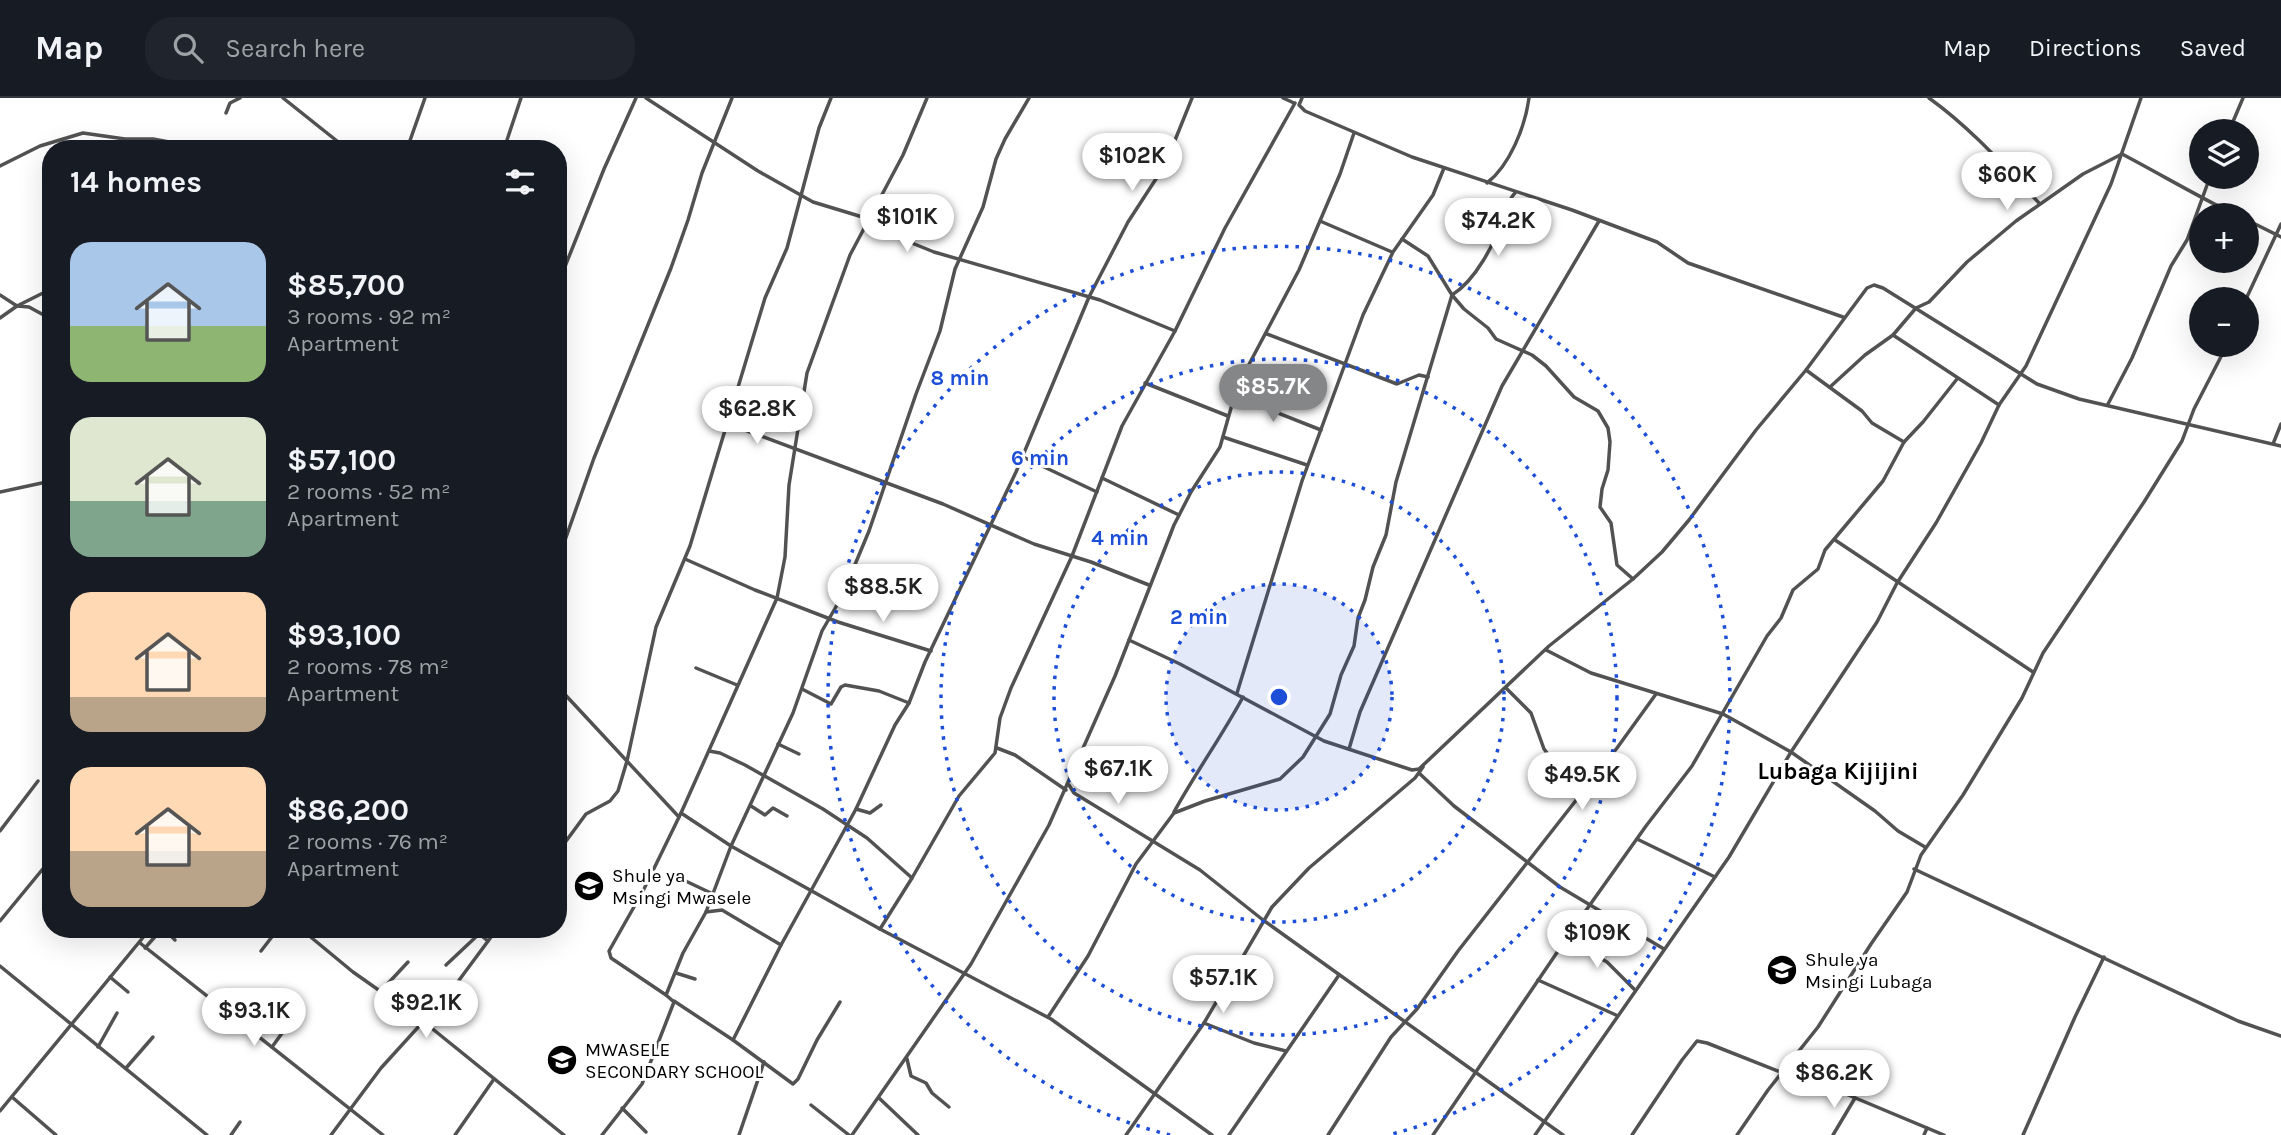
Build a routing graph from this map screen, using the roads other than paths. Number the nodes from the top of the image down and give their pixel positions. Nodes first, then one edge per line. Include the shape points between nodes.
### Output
1 (240, 98) edge
2 (283, 98) edge
3 (425, 98) edge
4 (521, 98) edge
5 (636, 98) edge
6 (646, 98) edge
7 (732, 98) edge
8 (831, 98) edge
9 (927, 98) edge
10 (1029, 98) edge
11 (1192, 98) edge
12 (1283, 98) edge
13 (1302, 98) edge
14 (1529, 98) edge
15 (1929, 98) edge
16 (2141, 98) edge
17 (2243, 98) edge
18 (1297, 104) junction
19 (226, 113) dead end
20 (2234, 119) edge
21 (1354, 133) junction
22 (60, 140) edge
23 (158, 140) edge
24 (336, 140) edge
25 (410, 140) edge
26 (507, 140) edge
27 (714, 144) junction
28 (42, 145) edge
29 (2122, 154) junction
30 (0, 166) edge
31 (1444, 168) junction
32 (1487, 183) junction
33 (2204, 189) edge
34 (1516, 193) junction
35 (802, 197) junction
36 (2200, 198) junction
37 (2039, 203) junction
38 (2210, 203) edge
39 (869, 219) junction
40 (1320, 221) junction
41 (1599, 221) junction
42 (2281, 224) edge
43 (2259, 226) edge
44 (2279, 236) edge
45 (1402, 239) junction
46 (1393, 252) junction
47 (959, 261) junction
48 (567, 262) edge
49 (2252, 287) edge
50 (42, 294) edge
51 (0, 295) edge
52 (1452, 295) junction
53 (1089, 297) junction
54 (17, 306) junction
55 (1916, 308) junction
56 (42, 314) edge
57 (1843, 317) junction
58 (0, 318) edge
59 (1175, 331) junction
60 (1266, 334) junction
61 (1893, 335) junction
62 (1523, 349) junction
63 (2221, 357) edge
64 (1345, 364) junction
65 (1806, 369) junction
66 (2020, 374) junction
67 (1428, 377) junction
68 (1957, 379) junction
69 (1145, 383) junction
70 (1830, 387) junction
71 (1232, 398) junction
72 (2108, 404) junction
73 (1999, 405) junction
74 (1228, 416) junction
75 (726, 423) junction
76 (2188, 423) junction
77 (2281, 424) edge
78 (1321, 430) junction
79 (1223, 438) junction
80 (1904, 442) junction
81 (2273, 444) junction
82 (2281, 446) edge
83 (795, 449) junction
84 (1022, 457) junction
85 (1308, 465) junction
86 (1102, 478) junction
87 (42, 483) edge
88 (887, 483) junction
89 (0, 492) edge
90 (1097, 492) junction
91 (1179, 515) junction
92 (991, 527) junction
93 (567, 534) edge
94 (1835, 540) junction
95 (1072, 556) junction
96 (685, 559) junction
97 (1633, 579) junction
98 (1898, 583) junction
99 (1150, 585) junction
100 (777, 598) junction
101 (828, 618) junction
102 (1129, 640) junction
103 (1545, 650) junction
104 (931, 651) junction
105 (696, 668) dead end
106 (2034, 672) junction
107 (737, 685) junction
108 (1505, 687) junction
109 (802, 689) junction
110 (1237, 694) junction
111 (1656, 694) junction
112 (567, 697) edge
113 (1243, 697) junction
114 (909, 703) junction
115 (1723, 714) junction
116 (1316, 737) junction
117 (778, 744) junction
118 (997, 748) junction
119 (1349, 750) junction
120 (709, 751) junction
121 (1791, 752) junction
122 (799, 754) dead end
123 (626, 761) junction
124 (1425, 765) junction
125 (1419, 773) junction
126 (764, 775) junction
127 (38, 781) dead end
128 (1069, 785) junction
129 (1066, 790) junction
130 (1074, 793) junction
131 (1063, 796) junction
132 (1577, 799) junction
133 (881, 805) dead end
134 (751, 806) junction
135 (856, 809) junction
136 (1174, 813) junction
137 (680, 815) junction
138 (787, 816) dead end
139 (846, 825) junction
140 (0, 831) edge
141 (1637, 839) junction
142 (567, 840) edge
143 (1152, 842) junction
144 (731, 846) junction
145 (1925, 848) junction
146 (1528, 862) junction
147 (1914, 869) junction
148 (42, 870) edge
149 (675, 876) dead end
150 (1715, 877) junction
151 (912, 878) junction
152 (811, 890) junction
153 (713, 894) junction
154 (1590, 905) junction
155 (706, 912) junction
156 (1263, 920) junction
157 (0, 921) edge
158 (880, 929) junction
159 (144, 938) edge
160 (154, 938) edge
161 (271, 938) edge
162 (312, 938) edge
163 (470, 938) edge
164 (484, 938) edge
165 (490, 938) edge
166 (1566, 939) junction
167 (488, 941) junction
168 (140, 943) junction
169 (781, 945) junction
170 (145, 948) junction
171 (1664, 949) junction
172 (261, 951) dead end
173 (2104, 957) junction
174 (408, 962) dead end
175 (446, 965) dead end
176 (0, 966) edge
177 (676, 973) junction
178 (964, 973) junction
179 (1339, 975) junction
180 (110, 977) junction
181 (695, 979) dead end
182 (1538, 980) junction
183 (416, 987) dead end
184 (1635, 990) junction
185 (128, 992) dead end
186 (380, 992) junction
187 (666, 995) junction
188 (673, 1000) junction
189 (840, 1002) dead end
190 (301, 1007) dead end
191 (400, 1007) junction
192 (117, 1013) dead end
193 (1617, 1016) junction
194 (1048, 1017) junction
195 (1403, 1022) junction
196 (424, 1023) junction
197 (1204, 1023) junction
198 (72, 1024) junction
199 (2281, 1035) edge
200 (153, 1037) dead end
201 (733, 1040) junction
202 (98, 1047) junction
203 (272, 1047) junction
204 (1286, 1051) junction
205 (907, 1057) junction
206 (764, 1062) junction
207 (126, 1068) junction
208 (1476, 1072) junction
209 (1782, 1074) junction
210 (494, 1079) junction
211 (1156, 1093) junction
212 (12, 1097) junction
213 (879, 1098) junction
214 (1856, 1098) junction
215 (811, 1105) dead end
216 (949, 1107) dead end
217 (351, 1108) junction
218 (622, 1108) junction
219 (0, 1111) edge
220 (240, 1122) dead end
221 (1544, 1122) junction
222 (1927, 1128) junction
223 (646, 1132) dead end
224 (56, 1135) edge
225 (206, 1135) edge
226 (231, 1135) edge
227 (331, 1135) edge
228 (383, 1135) edge
229 (455, 1135) edge
230 (564, 1135) edge
231 (602, 1135) edge
232 (739, 1135) edge
233 (850, 1135) edge
234 (918, 1135) edge
235 (1126, 1135) edge
236 (1212, 1135) edge
237 (1229, 1135) edge
238 (1328, 1135) edge
239 (1433, 1135) edge
240 (1535, 1135) edge
241 (1563, 1135) edge
242 (1632, 1135) edge
243 (1737, 1135) edge
244 (1833, 1135) edge
245 (1924, 1135) edge
246 (1944, 1135) edge
247 (2023, 1135) edge

1 - 19 street via 230,103
2 - 24 street
3 - 25 street
4 - 26 street
5 - 48 street
6 - 27 street
7 - 27 street
8 - 35 street
9 - 39 street
10 - 47 street via 1001,149 983,207
11 - 53 street via 1165,165 1128,222
12 - 18 street
13 - 18 street
14 - 32 street via 1522,131
15 - 37 street via 1978,137
16 - 29 street
17 - 20 street
18 - 21 street
18 - 59 street via 1225,228
21 - 31 street
21 - 40 street
22 - 23 street via 83,133
27 - 35 street
27 - 93 street
28 - 30 street
29 - 36 street
29 - 37 street
29 - 66 street
31 - 32 street
31 - 45 street via 1436,190
32 - 34 street
33 - 36 street
34 - 41 street
34 - 52 street via 1485,256
35 - 39 street
35 - 75 street
36 - 38 street
36 - 72 street via 2187,240
37 - 55 street via 1967,262 1929,302
39 - 47 street via 902,239
39 - 83 street via 850,255 807,373
40 - 46 street
40 - 60 street
41 - 57 street via 1657,242 1699,267
41 - 62 street
42 - 44 street
43 - 44 street
44 - 49 street
45 - 46 street
45 - 52 street via 1428,257
46 - 64 street
47 - 53 street
47 - 88 street via 940,331
50 - 54 street
51 - 54 street
52 - 62 street via 1496,339
52 - 67 street
53 - 59 street
53 - 84 street
54 - 56 street
54 - 58 street
55 - 57 street via 1874,285
55 - 61 street
55 - 66 street
57 - 65 street
59 - 69 street
60 - 64 street
60 - 71 street
61 - 68 street
61 - 70 street
62 - 97 street via 1574,397 1594,406 1608,428 1608,470 1601,507 1610,520 1617,565
62 - 119 street via 1475,445 1360,712
63 - 76 street
64 - 67 street via 1397,384 1419,375
64 - 78 street
65 - 70 street
65 - 97 street via 1671,542
66 - 72 street via 2066,395
66 - 73 street
67 - 116 street via 1396,482 1386,535 1358,618 1354,646 1330,714
68 - 73 street
68 - 80 street
69 - 74 street
69 - 86 street
70 - 80 street via 1872,423
71 - 74 street
71 - 78 street
72 - 76 street
73 - 98 street
74 - 79 street
75 - 83 street
75 - 96 street
76 - 81 street
76 - 106 street via 2182,441
77 - 81 street
78 - 85 street
79 - 85 street
79 - 91 street
80 - 94 street via 1883,481
81 - 82 street
83 - 88 street
83 - 100 street
84 - 90 street
84 - 92 street
85 - 110 street
86 - 90 street
86 - 91 street
87 - 89 street
88 - 92 street
88 - 101 street via 841,598
90 - 95 street
91 - 99 street
92 - 95 street
92 - 104 street
94 - 98 street
94 - 115 street via 1825,550 1818,569 1793,590
95 - 99 street
95 - 118 street via 1011,688 1000,718
96 - 100 street
96 - 123 street via 656,627
97 - 103 street
98 - 106 street
98 - 121 street
99 - 102 street
100 - 101 street
100 - 107 street
101 - 104 street
101 - 109 street
102 - 110 street
102 - 128 street
103 - 108 street
103 - 111 street via 1591,673
104 - 114 street
105 - 107 street
106 - 145 street via 1963,795
107 - 120 street
108 - 124 street
108 - 132 street via 1531,713 1544,750
109 - 114 street via 831,704 844,685 879,691
109 - 117 street
110 - 113 street
111 - 115 street
111 - 132 street
112 - 123 street
113 - 116 street
113 - 136 street
114 - 135 street
115 - 121 street
115 - 141 street via 1692,766
116 - 119 street
116 - 136 street via 1301,760 1278,780
117 - 122 street
117 - 126 street
118 - 129 street
118 - 151 street via 959,796
119 - 124 street via 1412,770
120 - 126 street
120 - 137 street
121 - 145 street
121 - 150 street
123 - 137 street
123 - 142 street via 615,797 586,814
124 - 125 street
125 - 146 street
125 - 156 street via 1309,869
126 - 134 street
126 - 139 street
127 - 140 street
128 - 129 street
128 - 130 street
129 - 131 street
130 - 131 street
130 - 143 street
131 - 178 street
132 - 146 street
133 - 135 street via 870,813
134 - 138 street via 765,815 774,808
134 - 144 street
135 - 139 street
136 - 143 street
137 - 144 street
137 - 187 street via 609,951 611,958
139 - 151 street via 873,842
139 - 152 street
141 - 150 street
141 - 154 street
143 - 156 street via 1200,870
143 - 194 street
144 - 152 street
144 - 153 street
145 - 147 street
146 - 154 street
146 - 195 street
147 - 173 street
147 - 209 street via 1901,902
148 - 157 street
149 - 153 street
150 - 171 street
151 - 158 street
152 - 158 street
152 - 169 street
153 - 155 street
154 - 166 street
154 - 171 street
155 - 169 street via 720,910
155 - 177 street
156 - 179 street
156 - 197 street
158 - 178 street
159 - 168 street
160 - 170 street
161 - 172 street
162 - 186 street
163 - 175 street
164 - 167 street
165 - 167 street
166 - 182 street
166 - 184 street via 1607,962
167 - 196 street
168 - 170 street
168 - 180 street
169 - 201 street
170 - 203 street
171 - 184 street
173 - 199 street via 2238,1021
173 - 247 street
174 - 186 street
176 - 198 street
177 - 181 street
177 - 187 street
178 - 194 street
178 - 205 street
179 - 195 street
179 - 204 street
180 - 185 street
180 - 198 street
182 - 193 street
182 - 208 street
183 - 191 street
184 - 193 street
186 - 191 street
187 - 188 street
188 - 201 street
188 - 218 street via 645,1077
189 - 206 street via 795,1083
190 - 203 street
191 - 196 street
192 - 202 street
193 - 221 street
194 - 211 street
195 - 208 street
195 - 238 street
196 - 210 street
196 - 217 street
197 - 204 street
197 - 211 street
198 - 202 street
198 - 212 street
200 - 207 street
201 - 206 street
202 - 207 street
203 - 217 street
204 - 237 street
205 - 213 street
205 - 216 street via 911,1076 926,1083
206 - 232 street
207 - 225 street
208 - 221 street
208 - 239 street
209 - 214 street
209 - 242 street via 1697,1041
209 - 243 street
210 - 229 street
210 - 230 street
211 - 235 street
211 - 236 street
212 - 219 street
212 - 224 street
213 - 233 street
213 - 234 street
214 - 222 street
214 - 244 street
215 - 233 street
217 - 227 street
217 - 228 street
218 - 223 street
218 - 231 street
220 - 226 street
221 - 240 street
221 - 241 street
222 - 245 street
222 - 246 street

